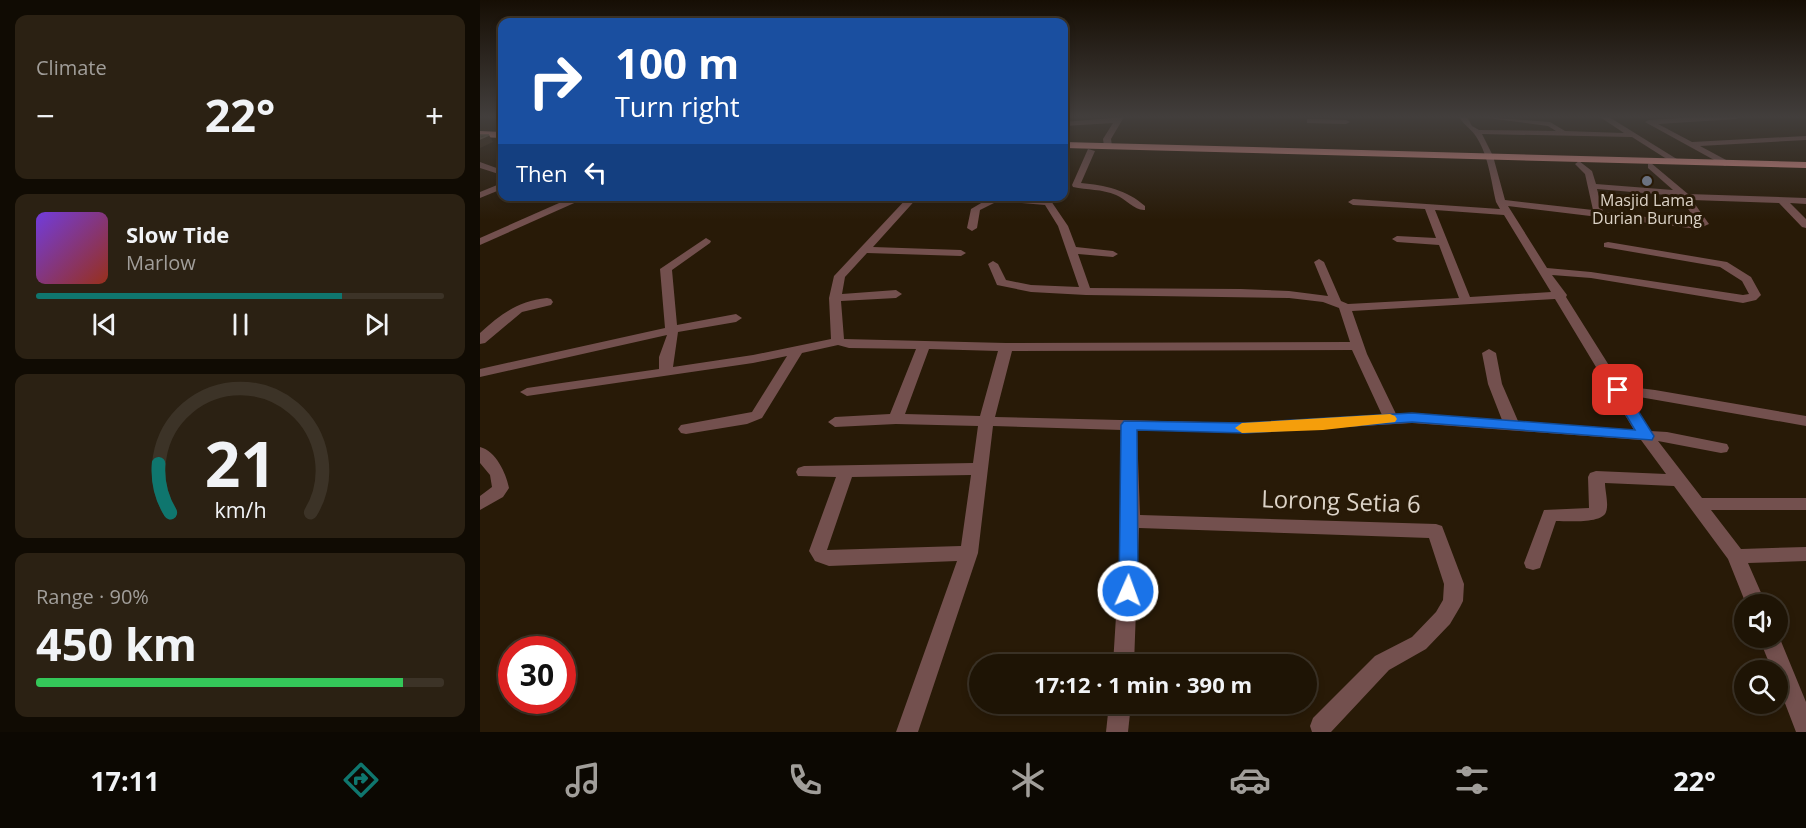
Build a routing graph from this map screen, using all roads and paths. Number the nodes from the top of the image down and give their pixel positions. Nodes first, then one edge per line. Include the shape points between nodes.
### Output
1 (1091, 151) edge
2 (1099, 151) edge
3 (1260, 151) edge
4 (1486, 151) edge
5 (1660, 151) edge
6 (1704, 151) edge
7 (1490, 159) junction
8 (1676, 161) junction
9 (1725, 163) junction
10 (1579, 164) junction
11 (480, 165) edge
12 (1806, 165) edge
13 (1651, 166) junction
14 (1806, 170) edge
15 (498, 172) edge
16 (1592, 186) junction
17 (498, 188) edge
18 (480, 195) edge
19 (1684, 195) junction
20 (574, 201) edge
21 (910, 201) edge
22 (993, 201) edge
23 (1041, 201) edge
24 (1782, 201) junction
25 (1806, 201) edge
26 (1353, 202) dead end
27 (1429, 207) junction
28 (1504, 207) junction
29 (1142, 208) dead end
30 (1599, 214) junction
31 (1806, 225) edge
32 (972, 228) dead end
33 (1397, 239) dead end
34 (706, 241) dead end
35 (480, 242) edge
36 (1443, 242) junction
37 (1608, 245) dead end
38 (863, 250) junction
39 (1072, 250) junction
40 (961, 253) dead end
41 (1113, 254) dead end
42 (1319, 262) dead end
43 (993, 264) dead end
44 (1545, 271) junction
45 (1086, 292) junction
46 (896, 294) dead end
47 (1561, 295) junction
48 (835, 298) junction
49 (1466, 301) junction
50 (547, 302) dead end
51 (1340, 304) junction
52 (736, 318) dead end
53 (671, 330) junction
54 (480, 340) edge
55 (838, 340) junction
56 (1357, 346) junction
57 (923, 347) junction
58 (1006, 348) junction
59 (797, 350) junction
60 (1489, 353) dead end
61 (666, 372) junction
62 (480, 373) edge
63 (1618, 390) junction
64 (527, 392) dead end
65 (896, 419) junction
66 (1391, 419) junction
67 (986, 421) junction
68 (1806, 421) edge
69 (835, 423) dead end
70 (1129, 425) junction
71 (1512, 425) junction
72 (686, 429) dead end
73 (1646, 436) junction
74 (1721, 448) dead end
75 (480, 452) edge
76 (980, 469) junction
77 (804, 472) dead end
78 (846, 472) junction
79 (1679, 480) junction
80 (480, 504) edge
81 (1697, 504) junction
82 (1806, 504) edge
83 (1131, 521) junction
84 (969, 553) junction
85 (1806, 554) edge
86 (1736, 556) junction
87 (1533, 563) dead end
88 (1752, 594) edge
89 (1773, 648) edge
90 (1124, 654) edge
91 (1119, 714) edge
92 (1321, 726) dead end
93 (1806, 729) edge
94 (907, 732) edge
95 (1117, 732) edge

1 - 29 street via 1076,185 1120,193
2 - 7 highway
3 - 7 highway
4 - 7 street
5 - 8 street
6 - 9 street
7 - 8 highway
7 - 10 highway
7 - 28 street
8 - 9 highway
9 - 12 highway
10 - 13 highway
10 - 16 street via 1589,173
11 - 15 street
13 - 14 highway
13 - 19 street
16 - 19 street
16 - 30 street
17 - 18 street
19 - 24 street
19 - 30 street via 1704,224
20 - 35 street
21 - 38 street
22 - 32 street via 978,207
23 - 39 street via 1048,203 1063,226
24 - 25 street
24 - 31 street
26 - 27 street
27 - 28 street
27 - 36 street
28 - 30 street
28 - 44 street
33 - 36 street
34 - 53 street via 666,269
36 - 49 street
37 - 44 street via 1723,264 1748,279 1755,295 1743,299
38 - 40 street
38 - 48 street via 840,276
39 - 41 street
39 - 45 street
42 - 51 street
43 - 45 street via 998,280 1005,284
44 - 47 street
45 - 51 street via 1292,295
46 - 48 street
47 - 49 street
47 - 63 street
48 - 55 street
49 - 51 street
50 - 54 street via 516,308
51 - 56 street
52 - 53 street
53 - 61 street via 673,340 666,357
53 - 62 street
55 - 57 street via 849,344
55 - 59 street
56 - 58 street
56 - 66 street
57 - 58 street
57 - 65 street
58 - 67 street
59 - 61 street
59 - 72 street via 757,415
60 - 71 street via 1495,384
61 - 64 street
63 - 68 street
63 - 73 street
65 - 67 street
65 - 69 street
66 - 70 street via 1245,428
66 - 71 street via 1436,418
67 - 70 street
67 - 76 street
70 - 83 street
71 - 73 street
73 - 74 street
73 - 79 street
75 - 80 street via 498,474 501,488
76 - 78 street
76 - 84 street
77 - 78 street
78 - 84 street via 818,551 821,556 829,559
79 - 81 street
79 - 87 street via 1596,477 1598,511 1550,515
81 - 82 street
81 - 86 street
83 - 90 street
83 - 92 street, Lorong Setia 6 via 1436,531 1454,584 1453,602 1419,643 1382,663
84 - 94 street
85 - 86 street
86 - 88 street
89 - 93 street
91 - 95 street

